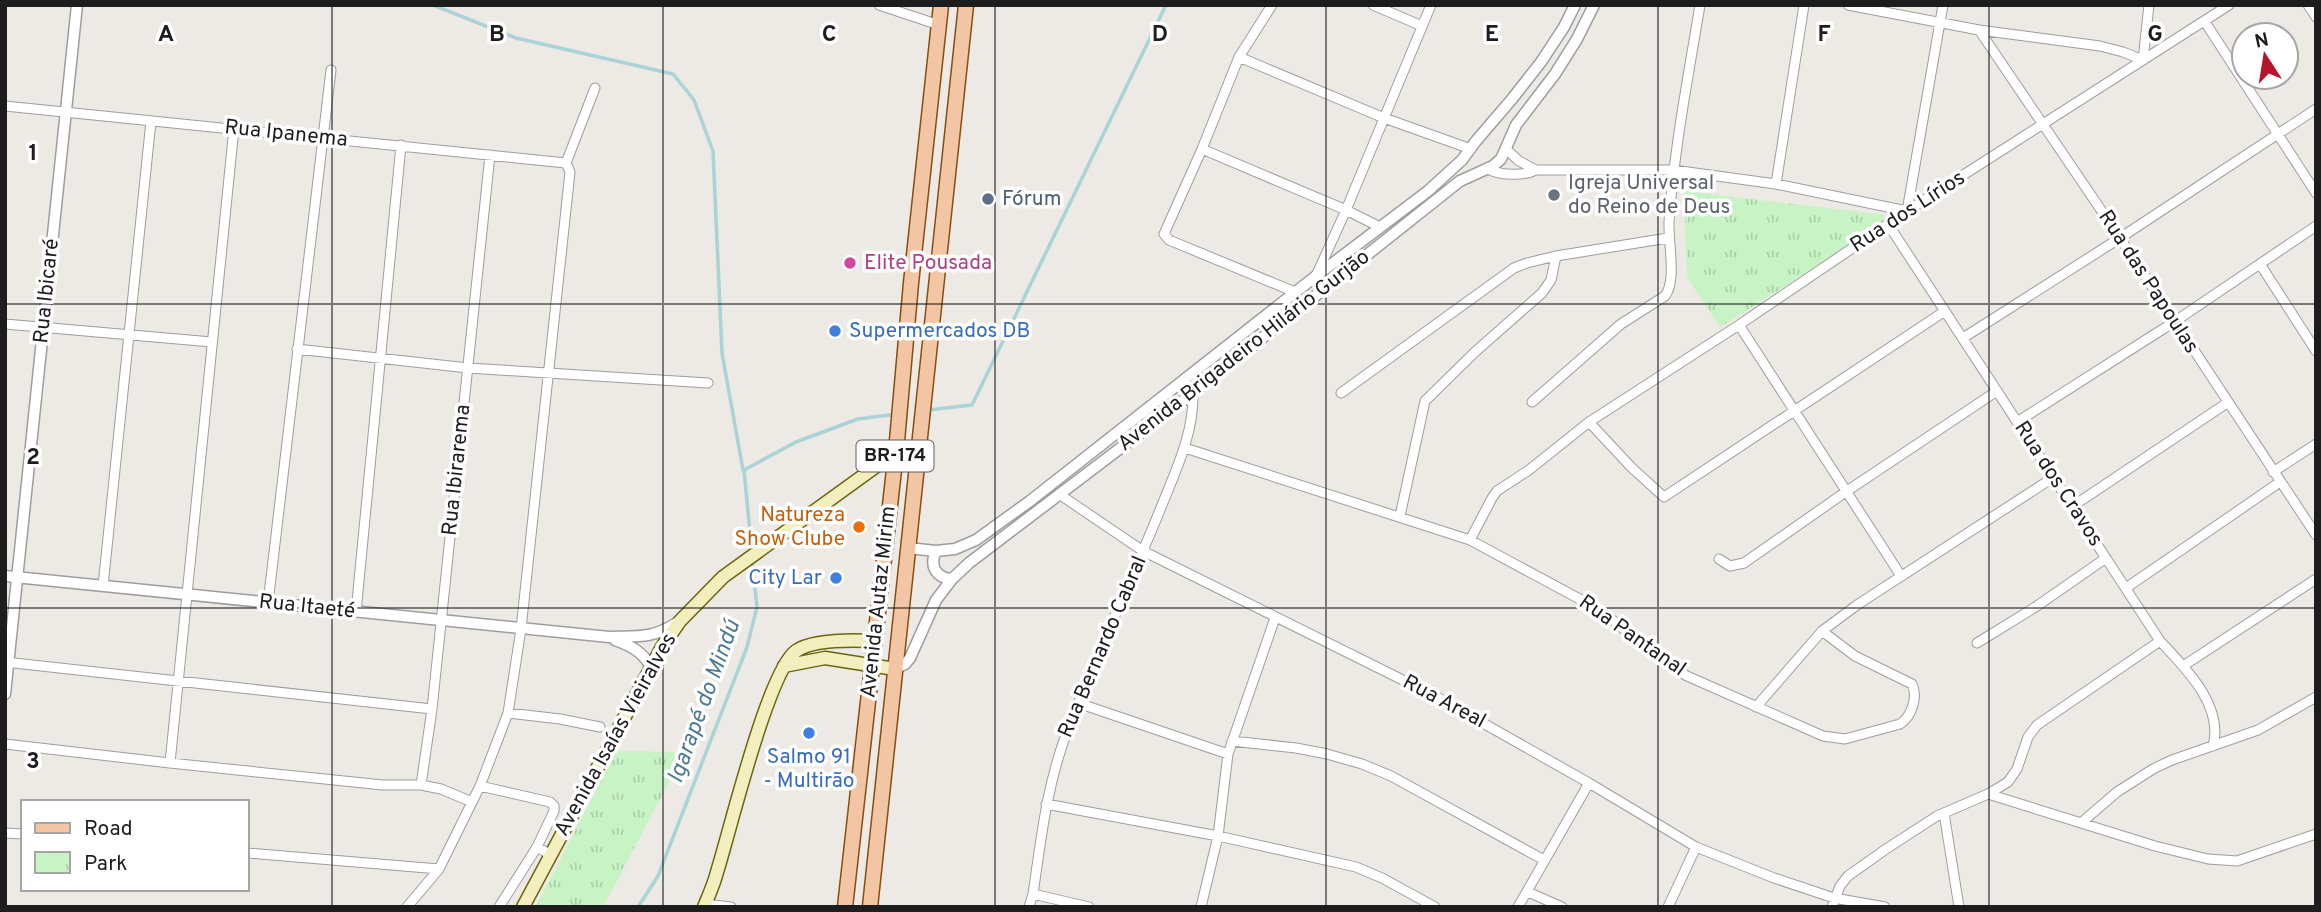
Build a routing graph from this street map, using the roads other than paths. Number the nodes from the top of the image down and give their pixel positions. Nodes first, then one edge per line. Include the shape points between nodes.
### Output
1 (77, 5) edge
2 (879, 5) edge
3 (941, 5) edge
4 (966, 5) edge
5 (1272, 5) edge
6 (1373, 5) edge
7 (1431, 5) edge
8 (1575, 5) edge
9 (1594, 5) edge
10 (1700, 5) edge
11 (1804, 5) edge
12 (1848, 5) edge
13 (1943, 5) edge
14 (2149, 5) edge
15 (2229, 5) edge
16 (2308, 5) edge
17 (2316, 17) edge
18 (1940, 22) junction
19 (2205, 22) junction
20 (939, 25) junction
21 (1422, 26) junction
22 (1979, 30) junction
23 (1240, 57) junction
24 (2143, 60) junction
25 (331, 70) dead end
26 (594, 88) dead end
27 (5, 106) edge
28 (2316, 109) edge
29 (66, 113) junction
30 (1384, 118) junction
31 (151, 121) junction
32 (2042, 124) junction
33 (234, 128) junction
34 (2277, 135) junction
35 (1491, 136) junction
36 (324, 137) junction
37 (401, 145) junction
38 (1202, 149) junction
39 (1471, 149) junction
40 (1506, 149) junction
41 (490, 155) junction
42 (566, 163) junction
43 (1487, 168) junction
44 (1536, 170) junction
45 (1673, 170) junction
46 (1776, 184) junction
47 (2316, 193) edge
48 (1346, 210) junction
49 (1907, 211) junction
50 (1888, 224) junction
51 (2316, 226) edge
52 (1380, 227) junction
53 (1668, 238) junction
54 (2120, 238) junction
55 (1556, 256) junction
56 (2260, 264) junction
57 (1316, 276) junction
58 (1295, 292) junction
59 (1945, 311) junction
60 (2174, 322) junction
61 (5, 324) edge
62 (1739, 326) junction
63 (43, 328) junction
64 (128, 335) junction
65 (1963, 338) junction
66 (212, 342) junction
67 (297, 349) junction
68 (2316, 351) edge
69 (381, 357) junction
70 (468, 368) junction
71 (547, 373) junction
72 (708, 383) dead end
73 (1997, 391) junction
74 (1193, 393) junction
75 (1341, 393) dead end
76 (1532, 402) dead end
77 (2227, 402) junction
78 (1794, 412) junction
79 (1589, 422) junction
80 (2018, 422) junction
81 (2316, 444) edge
82 (1185, 448) junction
83 (895, 452) junction
84 (2273, 472) junction
85 (2054, 477) junction
86 (2280, 482) junction
87 (1847, 491) junction
88 (1059, 494) junction
89 (2073, 506) junction
90 (1400, 516) junction
91 (2316, 535) edge
92 (1470, 540) junction
93 (908, 548) junction
94 (936, 551) junction
95 (1143, 551) junction
96 (2106, 558) junction
97 (1719, 559) dead end
98 (11, 576) edge
99 (1901, 576) junction
100 (952, 579) junction
101 (2316, 579) edge
102 (103, 586) junction
103 (2126, 588) junction
104 (186, 594) junction
105 (268, 603) junction
106 (356, 612) junction
107 (1275, 618) junction
108 (441, 621) junction
109 (680, 621) junction
110 (521, 629) junction
111 (1822, 631) junction
112 (609, 637) junction
113 (874, 641) junction
114 (2160, 641) junction
115 (1977, 643) dead end
116 (7, 662) edge
117 (784, 666) junction
118 (2183, 666) junction
119 (651, 667) junction
120 (872, 667) junction
121 (895, 669) junction
122 (177, 680) junction
123 (5, 694) edge
124 (2316, 697) edge
125 (1078, 703) junction
126 (1756, 707) junction
127 (432, 709) junction
128 (508, 713) junction
129 (600, 727) dead end
130 (1232, 741) junction
131 (5, 744) edge
132 (2213, 746) junction
133 (1228, 754) junction
134 (170, 764) junction
135 (1590, 783) junction
136 (421, 785) junction
137 (480, 786) junction
138 (1988, 794) junction
139 (472, 802) junction
140 (1046, 804) junction
141 (1944, 813) junction
142 (2081, 823) junction
143 (2316, 834) edge
144 (1217, 836) junction
145 (1696, 846) junction
146 (537, 847) junction
147 (248, 853) edge
148 (551, 855) junction
149 (1544, 860) junction
150 (439, 869) junction
151 (1528, 892) junction
152 (1033, 894) junction
153 (1833, 902) edge
154 (705, 905) edge
155 (407, 907) edge
156 (499, 907) edge
157 (523, 907) edge
158 (731, 907) edge
159 (845, 907) edge
160 (870, 907) edge
161 (1029, 907) edge
162 (1089, 907) edge
163 (1201, 907) edge
164 (1435, 907) edge
165 (1518, 907) edge
166 (1562, 907) edge
167 (1668, 907) edge
168 (1885, 907) edge
169 (1959, 907) edge

1 - 29 street, Rua Ibicaré
2 - 20 street
3 - 20 main road, Avenida Autaz Mirim / BR-174
4 - 93 main road, Avenida Autaz Mirim / BR-174
5 - 23 street
6 - 21 street
7 - 21 street
8 - 35 street, Avenida Brigadeiro Hilário Gurjão
9 - 40 street, Avenida Brigadeiro Hilário Gurjão via 1555,74 1516,125
10 - 45 street
11 - 46 street
12 - 18 street
13 - 18 street
14 - 24 street
15 - 19 street, Rua dos Lírios
16 - 17 street
18 - 22 street
18 - 49 street
19 - 24 street, Rua dos Lírios
19 - 34 street
20 - 83 main road, Avenida Autaz Mirim / BR-174
21 - 30 street
22 - 24 street via 2100,46
22 - 32 street, Rua das Papoulas
23 - 30 street
23 - 38 street
24 - 32 street, Rua dos Lírios
25 - 36 street
26 - 42 street
27 - 29 street, Rua Ipanema
28 - 34 street
29 - 31 street, Rua Ipanema
29 - 63 street, Rua Ibicaré
30 - 39 street
30 - 48 street
31 - 33 street, Rua Ipanema
31 - 64 street
32 - 49 street, Rua dos Lírios
32 - 54 street, Rua das Papoulas
33 - 36 street, Rua Ipanema
33 - 66 street
34 - 47 street
34 - 54 street
35 - 39 street, Avenida Brigadeiro Hilário Gurjão via 1476,141
35 - 40 street
36 - 37 street, Rua Ipanema
36 - 67 street
37 - 41 street, Rua Ipanema
37 - 69 street
38 - 48 street
38 - 58 street via 1165,230 1166,237
39 - 43 street via 1475,160
39 - 52 street, Avenida Brigadeiro Hilário Gurjão via 1428,191
40 - 43 street, Avenida Brigadeiro Hilário Gurjão via 1502,159
40 - 44 street
41 - 42 street, Rua Ipanema
41 - 70 street, Rua Ibirarema
42 - 71 street via 569,172
43 - 44 street via 1528,174
43 - 74 street, Avenida Brigadeiro Hilário Gurjão via 1460,181
44 - 45 street
45 - 46 street
45 - 53 street
46 - 49 street
48 - 52 street
48 - 57 street
49 - 50 street, Rua dos Lírios
50 - 59 street, Rua dos Cravos
50 - 62 street, Rua dos Lírios
51 - 56 street
52 - 57 street, Avenida Brigadeiro Hilário Gurjão
53 - 55 street
53 - 76 street via 1670,290 1622,324
54 - 60 street, Rua das Papoulas
54 - 65 street
55 - 75 street via 1502,275
55 - 90 street via 1551,280 1542,293 1425,401
56 - 60 street
56 - 68 street
57 - 58 street, Avenida Brigadeiro Hilário Gurjão
58 - 94 street, Avenida Brigadeiro Hilário Gurjão via 976,540
59 - 65 street, Rua dos Cravos
59 - 78 street
60 - 77 street, Rua das Papoulas
60 - 80 street
61 - 63 street
62 - 78 street
62 - 79 street, Rua dos Lírios
63 - 64 street
63 - 98 street, Rua Ibicaré
64 - 66 street
64 - 102 street
65 - 73 street, Rua dos Cravos
66 - 104 street
67 - 69 street
67 - 105 street
69 - 70 street
69 - 106 street
70 - 71 street
70 - 108 street, Rua Ibirarema
71 - 72 street
71 - 110 street
73 - 80 street, Rua dos Cravos
73 - 87 street
74 - 82 street, Rua Bernardo Cabral
74 - 88 street, Avenida Brigadeiro Hilário Gurjão
77 - 84 street, Rua das Papoulas
77 - 89 street
78 - 79 street via 1664,497
78 - 87 street
79 - 92 street, Rua dos Lírios via 1497,491
80 - 85 street, Rua dos Cravos
81 - 84 street
82 - 90 street, Rua Pantanal
82 - 95 street, Rua Bernardo Cabral
83 - 109 main road, Avenida Isaías Vieiralves via 723,577
83 - 113 main road, Avenida Autaz Mirim / BR-174
84 - 86 street, Rua das Papoulas
85 - 89 street, Rua dos Cravos
85 - 99 street
86 - 91 street, Rua das Papoulas
86 - 103 street
87 - 97 street via 1744,563 1730,566
87 - 99 street
88 - 95 street, Rua Areal
88 - 100 street, Avenida Brigadeiro Hilário Gurjão
89 - 96 street, Rua dos Cravos
90 - 92 street, Rua Pantanal
92 - 126 street, Rua Pantanal via 1600,610 1687,676
93 - 94 street, Avenida Brigadeiro Hilário Gurjão
93 - 121 main road, Avenida Autaz Mirim / BR-174
94 - 100 street via 934,569 939,576
95 - 107 street, Rua Areal
95 - 125 street, Rua Bernardo Cabral
96 - 103 street, Rua dos Cravos
96 - 115 street
98 - 102 street, Rua Itaeté
98 - 116 street, Rua Ibicaré
99 - 111 street
100 - 121 street, Avenida Brigadeiro Hilário Gurjão via 936,600 910,658
101 - 118 street
102 - 104 street, Rua Itaeté
103 - 114 street, Rua dos Cravos
104 - 105 street, Rua Itaeté
104 - 122 street
105 - 106 street, Rua Itaeté
106 - 108 street, Rua Itaeté
107 - 130 street
107 - 135 street, Rua Areal via 1437,697
108 - 110 street, Rua Itaeté
108 - 127 street, Rua Ibirarema
109 - 112 street, Rua Itaeté via 648,636
109 - 119 main road, Avenida Isaías Vieiralves
110 - 112 street, Rua Itaeté
110 - 128 street
111 - 126 street
111 - 126 street, Rua Pantanal via 1855,656 1912,684 1912,709 1905,720 1836,739
112 - 119 street, Rua Itaeté via 638,650
113 - 117 main road via 812,644 798,649
113 - 120 main road, Avenida Autaz Mirim / BR-174
114 - 118 street, Rua dos Cravos
114 - 138 street via 2037,725 2013,776
116 - 122 street
116 - 123 street, Rua Ibicaré
117 - 120 main road via 825,658
117 - 154 main road
118 - 132 street, Rua dos Cravos via 2214,718
119 - 148 main road, Avenida Isaías Vieiralves
120 - 121 main road
120 - 159 main road, Avenida Autaz Mirim / BR-174
121 - 160 main road, Avenida Autaz Mirim / BR-174
122 - 127 street
122 - 134 street
124 - 132 street via 2258,730
125 - 133 street
125 - 140 street, Rua Bernardo Cabral
127 - 136 street, Rua Ibirarema
128 - 129 street
128 - 137 street
130 - 133 street
130 - 149 street via 1296,748 1362,764
131 - 134 street
132 - 142 street via 2137,778
133 - 144 street
134 - 136 street
135 - 145 street, Rua Areal
135 - 149 street
136 - 139 street
137 - 139 street
137 - 146 street via 554,806
138 - 141 street
138 - 142 street
139 - 150 street
140 - 144 street
140 - 152 street, Rua Bernardo Cabral
141 - 153 street via 1848,876
141 - 169 street
142 - 143 street via 2226,861 2259,855
144 - 163 street
144 - 164 street via 1356,867
145 - 153 street, Rua Areal
145 - 167 street
146 - 148 street
146 - 156 street
147 - 150 street
148 - 157 main road, Avenida Isaías Vieiralves
149 - 151 street
150 - 155 street
151 - 165 street
151 - 166 street
152 - 161 street, Rua Bernardo Cabral
152 - 162 street
153 - 168 street, Rua Areal
154 - 158 street

